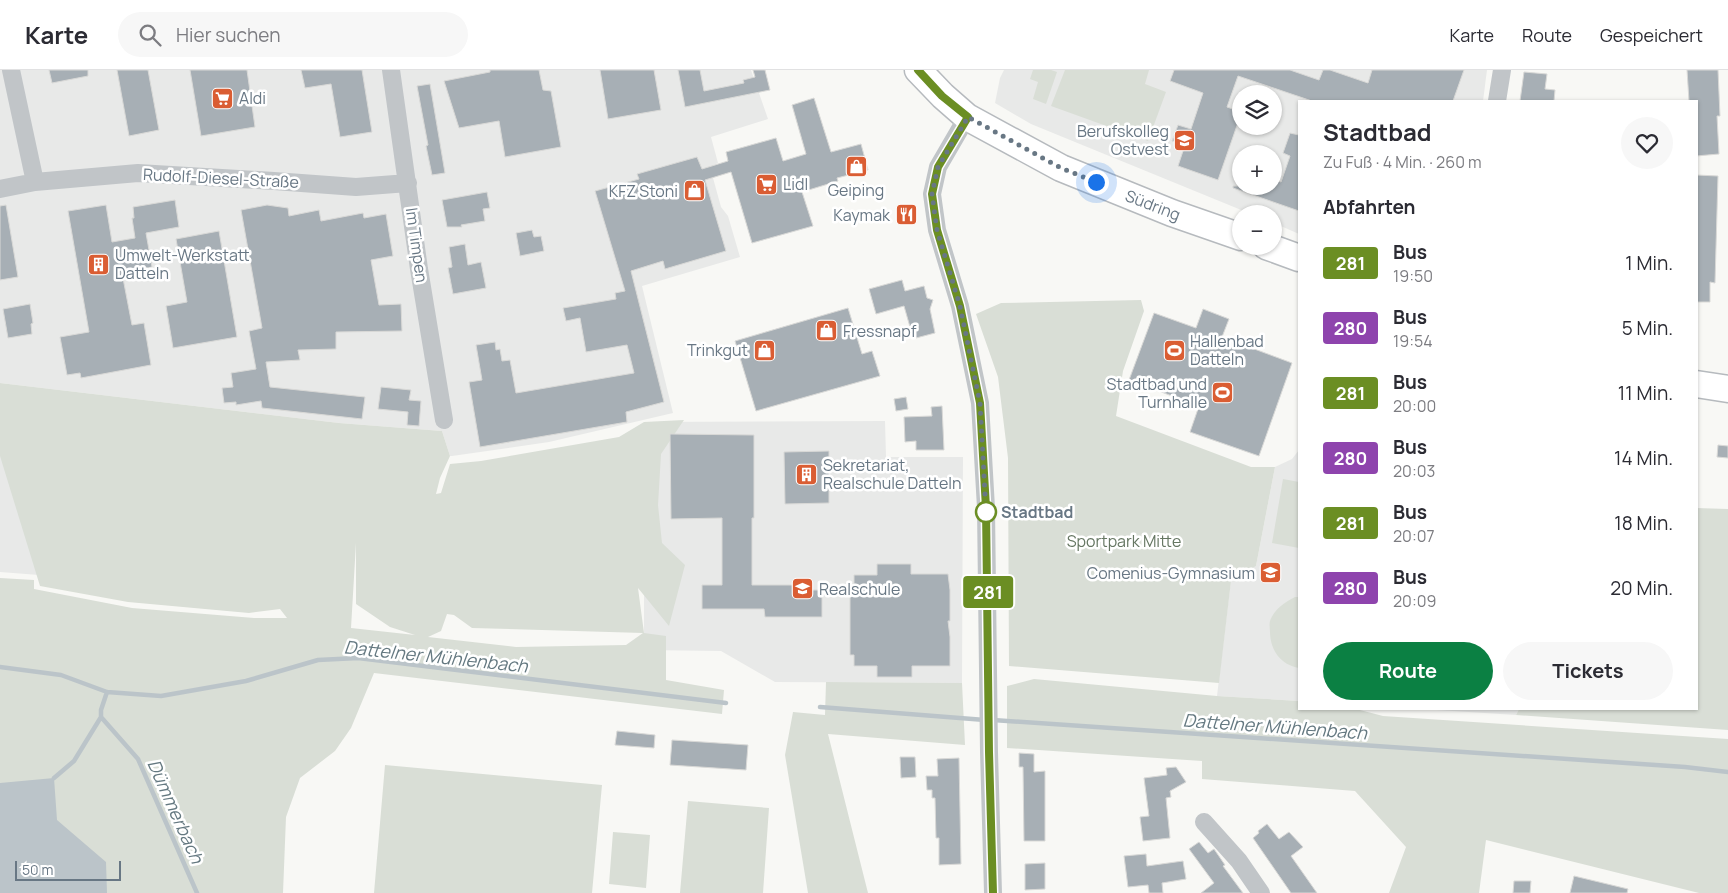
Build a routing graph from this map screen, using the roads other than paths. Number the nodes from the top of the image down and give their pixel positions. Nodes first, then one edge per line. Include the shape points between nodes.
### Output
1 (11, 70) edge
2 (391, 70) edge
3 (918, 70) edge
4 (1502, 70) edge
5 (1497, 100) edge
6 (968, 117) junction
7 (35, 182) junction
8 (408, 183) junction
9 (0, 189) edge
10 (1232, 234) edge
11 (1282, 252) edge
12 (1298, 258) edge
13 (1698, 373) edge
14 (1728, 375) edge
15 (1698, 384) edge
16 (1728, 388) edge
17 (444, 420) dead end
18 (1204, 822) dead end
19 (993, 893) edge
20 (1261, 893) edge

1 - 7 street
2 - 8 street, Im Timpen
3 - 6 main road, Südring via 942,96
4 - 5 street
6 - 10 main road, Südring via 1061,168
6 - 19 street via 938,167 932,194 937,230 960,306 980,403 986,508
7 - 8 street, Rudolf-Diesel-Straße via 138,173 356,187
7 - 9 street, Rudolf-Diesel-Straße
8 - 17 street, Im Timpen
11 - 12 main road
13 - 14 main road
15 - 16 main road
18 - 20 street via 1239,861

